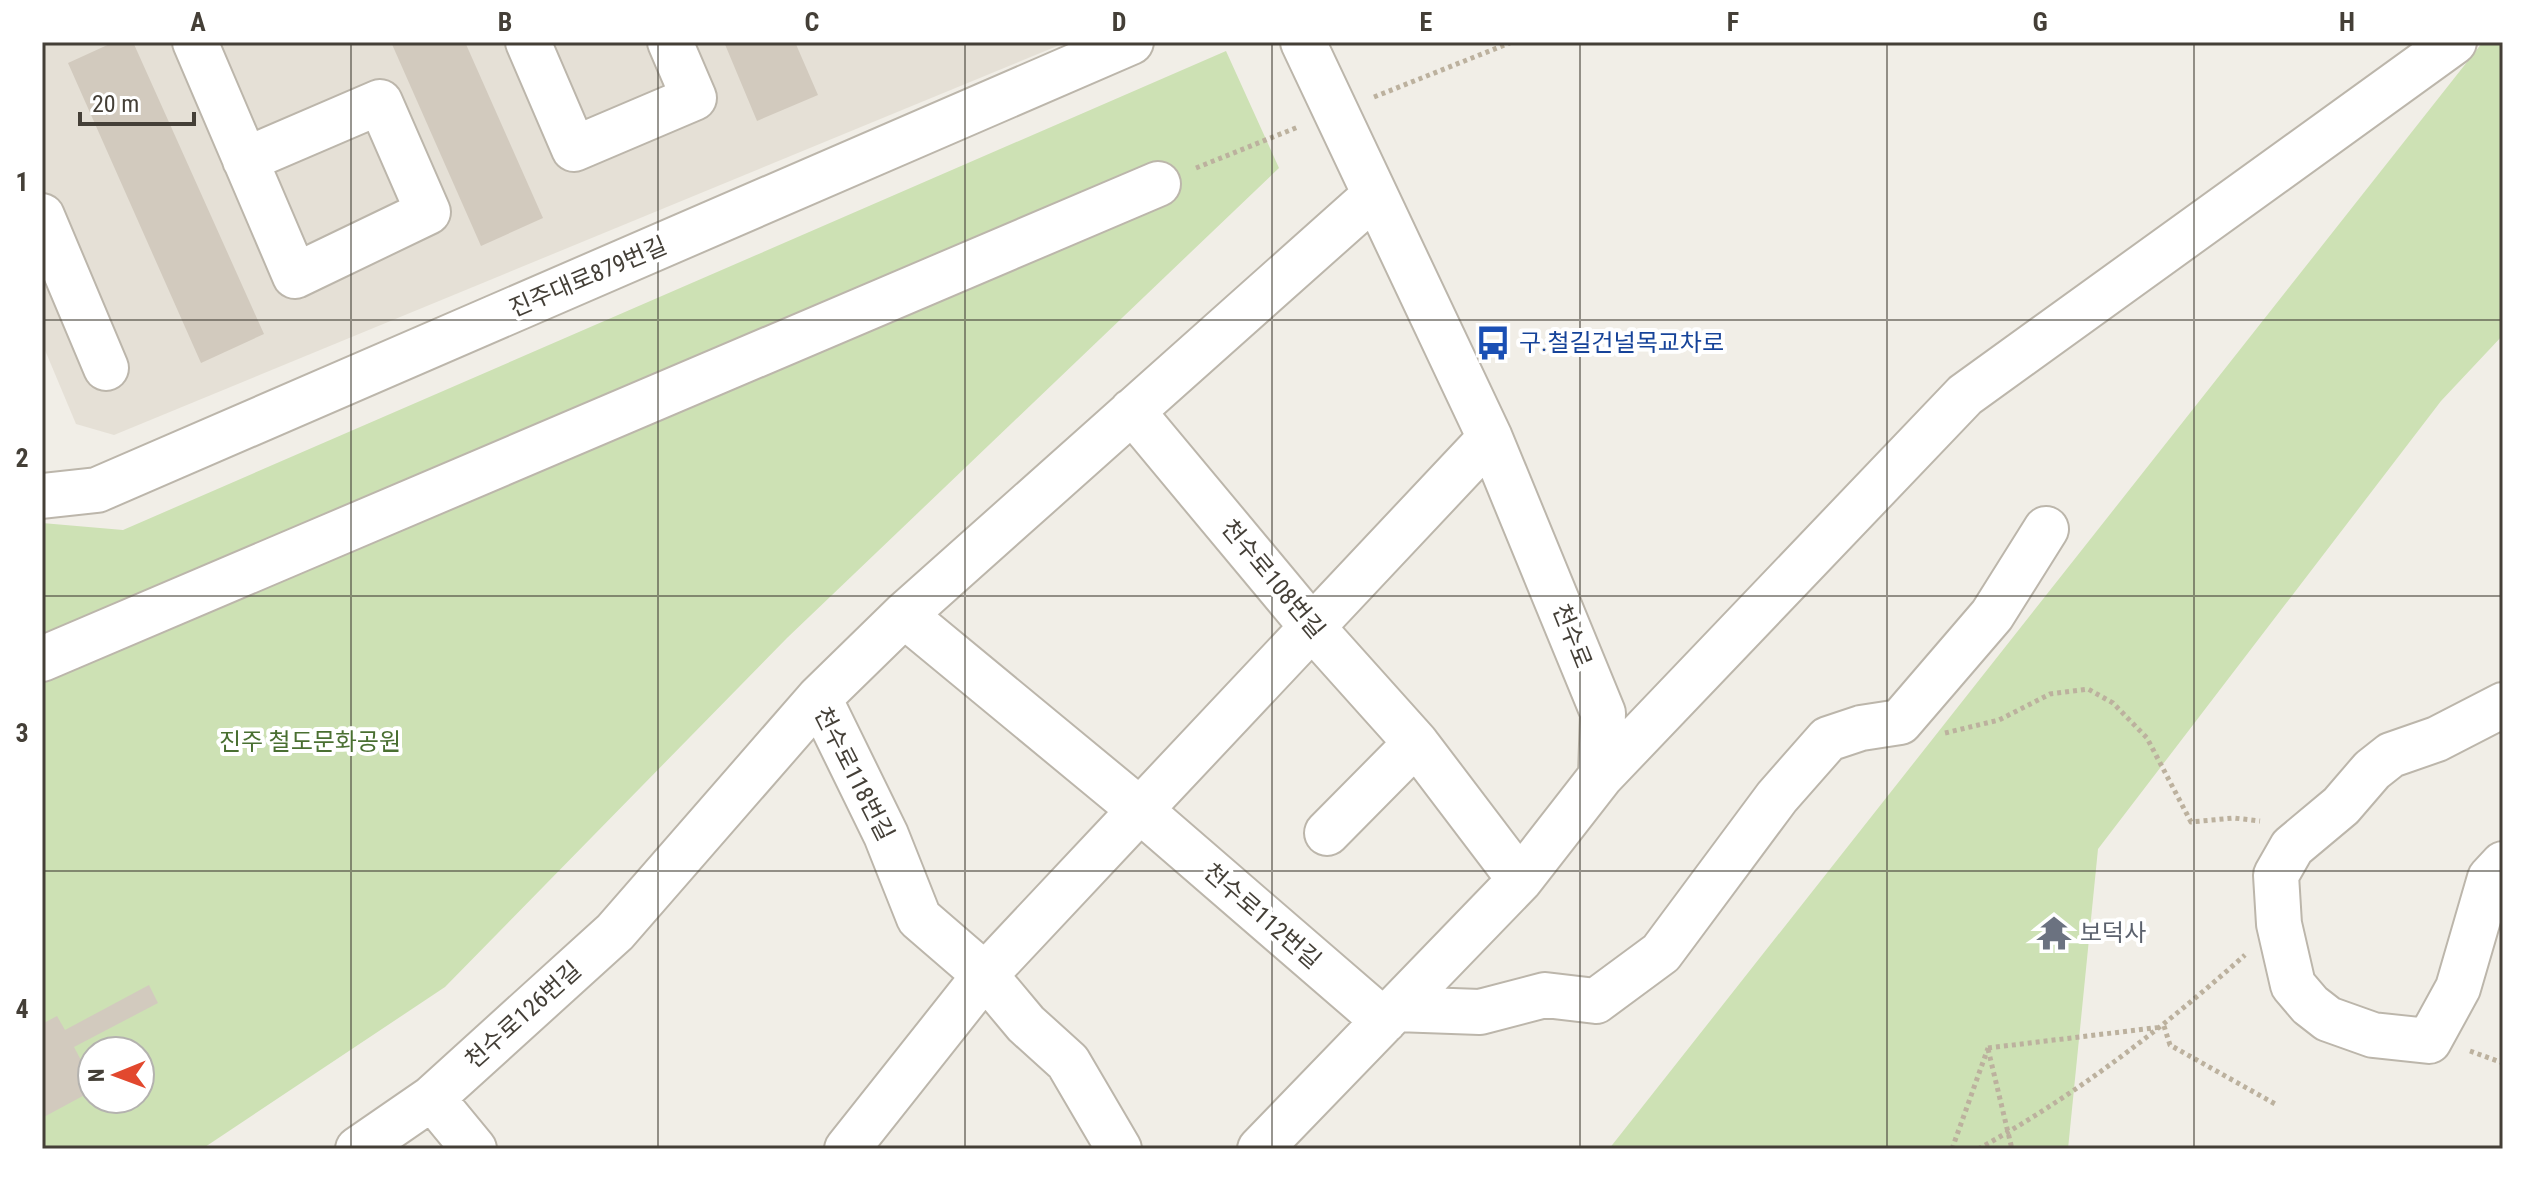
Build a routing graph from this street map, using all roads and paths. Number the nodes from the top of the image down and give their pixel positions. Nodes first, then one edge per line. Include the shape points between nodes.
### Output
1 (195, 42) edge
2 (528, 42) edge
3 (670, 42) edge
4 (1131, 42) edge
5 (1303, 42) edge
6 (2454, 42) edge
7 (245, 160) dead end
8 (1158, 184) dead end
9 (1375, 195) junction
10 (42, 216) edge
11 (106, 368) dead end
12 (1132, 411) junction
13 (1490, 438) junction
14 (42, 496) edge
15 (2046, 529) dead end
16 (904, 615) junction
17 (1312, 627) junction
18 (42, 659) edge
19 (819, 698) junction
20 (2503, 705) edge
21 (1900, 722) junction
22 (1416, 743) junction
23 (1601, 776) junction
24 (1140, 810) junction
25 (2270, 822) dead end
26 (1327, 833) dead end
27 (2503, 864) edge
28 (1520, 880) junction
29 (2279, 924) junction
30 (615, 932) joint
31 (985, 975) junction
32 (1390, 1015) junction
33 (2164, 1026) junction
34 (1988, 1048) junction
35 (432, 1098) junction
36 (2277, 1105) dead end
37 (2010, 1132) junction
38 (358, 1149) edge
39 (474, 1149) edge
40 (847, 1149) edge
41 (1119, 1149) edge
42 (1260, 1149) edge
43 (1952, 1149) edge
44 (1978, 1149) edge
45 (2012, 1149) edge

1 - 7 street
2 - 3 street via 574,149 694,98
4 - 14 street, 진주대로879번길 via 97,490
5 - 9 street, 천수로
6 - 23 street via 1965,395
8 - 18 street
9 - 12 street
9 - 13 street, 천수로
10 - 11 street
12 - 16 street
12 - 17 street, 천수로108번길
13 - 17 street
13 - 23 street, 천수로 via 1603,713
15 - 21 street via 1992,615
16 - 19 street
16 - 24 street, 천수로112번길
17 - 22 street, 천수로108번길
17 - 24 street
19 - 30 street, 천수로118번길
19 - 31 street, 천수로118번길 via 886,835 919,918
20 - 29 street via 2437,739 2391,755 2292,847 2276,875
21 - 25 path via 1916,735 1958,732 1999,720 2050,694 2088,689 2113,703 2147,738 2191,822
21 - 32 street via 1828,739 1777,797 1661,953 1596,1001 1545,995 1480,1012
22 - 26 street
22 - 28 street, 천수로108번길
23 - 28 street
24 - 31 street
24 - 32 street, 천수로112번길
27 - 29 street via 2490,878 2458,988 2429,1041 2373,1035 2328,1019 2293,985
28 - 32 street
29 - 33 path
30 - 35 street, 천수로126번길
31 - 40 street
31 - 41 street, 천수로118번길 via 1026,1024 1068,1062
32 - 42 street
33 - 34 path
33 - 36 path via 2170,1045
33 - 37 path
34 - 37 path
34 - 43 path
35 - 38 street, 천수로126번길
35 - 39 street
37 - 44 path
37 - 45 path

